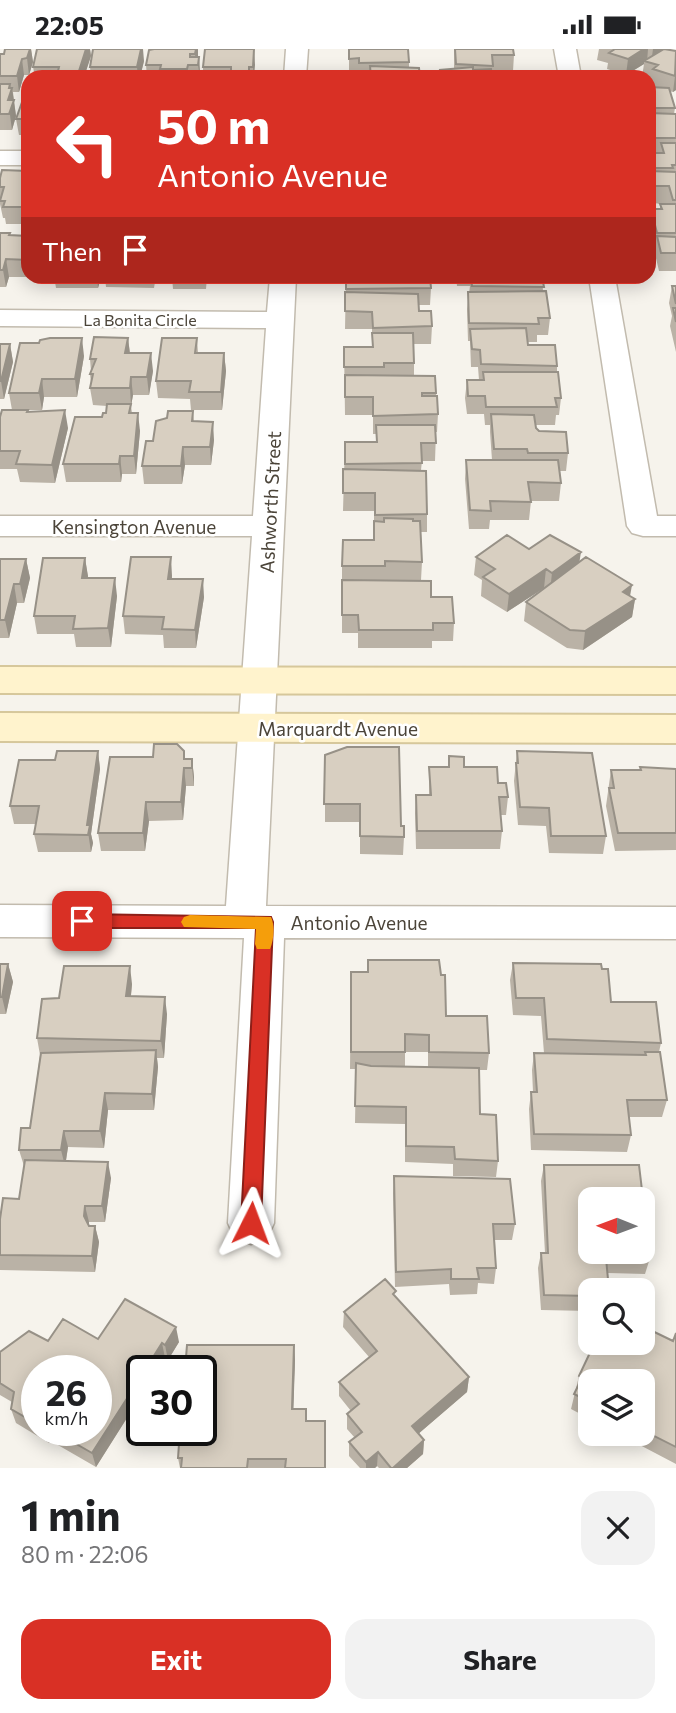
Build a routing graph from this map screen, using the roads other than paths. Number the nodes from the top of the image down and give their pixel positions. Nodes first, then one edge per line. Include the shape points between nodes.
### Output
1 (297, 49) edge
2 (565, 49) edge
3 (296, 70) edge
4 (569, 70) edge
5 (0, 158) edge
6 (21, 158) edge
7 (283, 284) edge
8 (603, 284) edge
9 (0, 319) edge
10 (281, 320) junction
11 (0, 526) edge
12 (268, 526) junction
13 (676, 526) edge
14 (0, 680) edge
15 (260, 681) junction
16 (676, 681) edge
17 (0, 727) edge
18 (257, 728) junction
19 (676, 729) edge
20 (0, 921) edge
21 (255, 922) junction
22 (676, 923) edge
23 (251, 1223) dead end

1 - 3 street
2 - 4 street
5 - 6 street
7 - 10 street, Ashworth Street
8 - 13 street via 643,526
9 - 10 street, La Bonita Circle
10 - 12 street, Ashworth Street
11 - 12 street, Kensington Avenue
12 - 15 street, Ashworth Street
14 - 15 main road
15 - 16 main road
15 - 18 street, Ashworth Street
17 - 18 main road, Marquardt Avenue
18 - 19 main road, Marquardt Avenue
18 - 21 street, Ashworth Street
20 - 21 street, Antonio Avenue
21 - 22 street, Antonio Avenue
21 - 23 street, Ashworth Street

